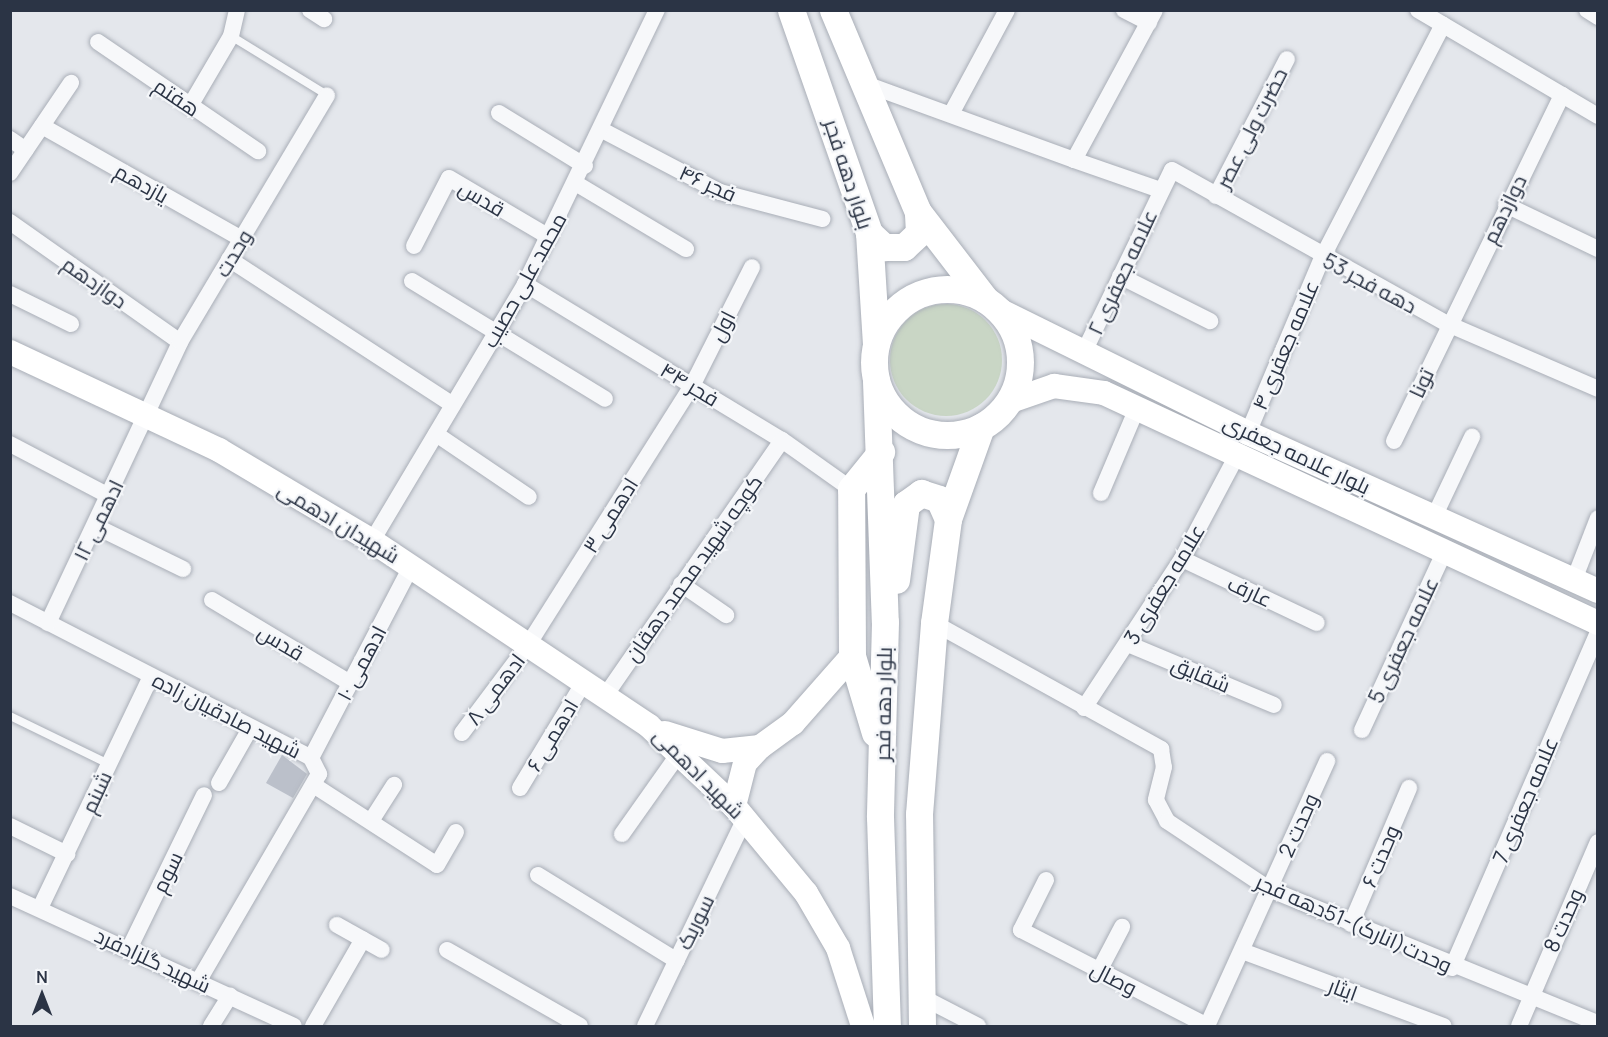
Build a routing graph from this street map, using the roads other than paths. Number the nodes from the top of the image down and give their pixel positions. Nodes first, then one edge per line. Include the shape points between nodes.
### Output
1 (237, 10) edge
2 (657, 10) edge
3 (791, 10) edge
4 (833, 10) edge
5 (1007, 10) edge
6 (1124, 10) edge
7 (1418, 10) edge
8 (1587, 10) edge
9 (1152, 17) edge
10 (1598, 17) edge
11 (1443, 25) junction
12 (231, 36) junction
13 (98, 42) dead end
14 (1287, 59) dead end
15 (858, 81) junction
16 (71, 83) dead end
17 (327, 94) joint
18 (1562, 95) junction
19 (190, 106) junction
20 (500, 113) dead end
21 (951, 114) junction
22 (1598, 116) edge
23 (42, 126) junction
24 (602, 130) junction
25 (10, 140) edge
26 (26, 150) junction
27 (258, 151) dead end
28 (1074, 160) junction
29 (585, 166) junction
30 (10, 173) edge
31 (577, 184) junction
32 (1160, 190) junction
33 (1216, 196) junction
34 (1506, 205) junction
35 (918, 212) junction
36 (822, 219) dead end
37 (10, 222) edge
38 (869, 234) junction
39 (549, 237) junction
40 (242, 239) junction
41 (414, 246) dead end
42 (686, 249) dead end
43 (1598, 249) edge
44 (1322, 258) junction
45 (229, 259) junction
46 (752, 267) dead end
47 (1120, 276) junction
48 (412, 281) dead end
49 (525, 284) junction
50 (10, 294) edge
51 (993, 305) junction
52 (1210, 321) dead end
53 (71, 324) dead end
54 (1448, 324) junction
55 (496, 333) junction
56 (180, 342) junction
57 (876, 343) junction
58 (10, 352) edge
59 (1083, 354) junction
60 (876, 381) junction
61 (1595, 382) edge
62 (692, 386) junction
63 (605, 399) dead end
64 (1008, 402) junction
65 (453, 405) junction
66 (1137, 408) junction
67 (148, 417) junction
68 (981, 427) junction
69 (1248, 433) junction
70 (436, 434) junction
71 (1472, 437) dead end
72 (782, 440) junction
73 (1394, 441) dead end
74 (10, 444) edge
75 (881, 452) junction
76 (1237, 455) junction
77 (851, 489) junction
78 (1101, 493) dead end
79 (109, 496) junction
80 (529, 497) dead end
81 (1434, 517) junction
82 (1598, 518) edge
83 (948, 519) junction
84 (95, 526) junction
85 (1423, 540) junction
86 (372, 541) junction
87 (1445, 550) junction
88 (1182, 559) junction
89 (411, 567) junction
90 (183, 569) dead end
91 (1574, 580) junction
92 (681, 584) junction
93 (1598, 591) edge
94 (212, 600) dead end
95 (10, 603) edge
96 (726, 615) dead end
97 (48, 622) junction
98 (885, 622) junction
99 (934, 622) junction
100 (1317, 623) dead end
101 (1598, 623) edge
102 (1598, 633) edge
103 (1128, 644) junction
104 (528, 645) junction
105 (852, 656) junction
106 (151, 676) junction
107 (584, 682) junction
108 (350, 683) junction
109 (606, 696) junction
110 (1274, 705) dead end
111 (1084, 708) junction
112 (10, 716) edge
113 (649, 726) junction
114 (251, 728) junction
115 (1362, 730) dead end
116 (462, 733) dead end
117 (760, 747) junction
118 (680, 752) junction
119 (882, 757) junction
120 (311, 758) junction
121 (1327, 761) dead end
122 (110, 764) junction
123 (219, 783) dead end
124 (394, 785) dead end
125 (315, 786) junction
126 (520, 788) dead end
127 (1409, 788) dead end
128 (204, 795) dead end
129 (740, 812) junction
130 (371, 821) junction
131 (10, 826) edge
132 (456, 832) dead end
133 (622, 834) dead end
134 (1598, 842) edge
135 (67, 854) junction
136 (538, 875) dead end
137 (1046, 880) dead end
138 (1269, 889) junction
139 (10, 896) edge
140 (40, 908) junction
141 (1351, 924) junction
142 (338, 925) dead end
143 (1122, 927) dead end
144 (363, 939) junction
145 (129, 949) junction
146 (382, 950) dead end
147 (447, 950) dead end
148 (1242, 951) junction
149 (677, 961) junction
150 (1452, 968) junction
151 (1099, 971) junction
152 (198, 982) junction
153 (230, 996) junction
154 (922, 997) junction
155 (1529, 999) junction
156 (1598, 1023) edge
157 (211, 1026) edge
158 (294, 1026) edge
159 (313, 1026) edge
160 (580, 1026) edge
161 (645, 1026) edge
162 (863, 1026) edge
163 (887, 1026) edge
164 (922, 1026) edge
165 (978, 1026) edge
166 (1208, 1026) edge
167 (1444, 1026) edge
168 (1519, 1026) edge

1 - 12 street
2 - 24 street, محمد علی حصیب
3 - 38 main road, بلوار دهه فجر
4 - 15 main road, بلوار دهه فجر
5 - 21 street
6 - 9 street
7 - 11 street
8 - 10 street
9 - 28 street
11 - 18 street
11 - 44 street, علامه جعفری ۴
12 - 17 lane
12 - 19 street
13 - 19 street, هفتم
14 - 33 street, حضرت ولی عصر
15 - 21 street
15 - 35 main road, بلوار دهه فجر
16 - 23 street
17 - 40 street, وحدت
18 - 22 street
18 - 34 street, دوازدهم
19 - 27 street, هفتم
20 - 29 street
21 - 28 street
23 - 26 street
23 - 40 street, یازدهم
24 - 29 street, محمد علی حصیب
24 - 36 street, فجر ۴۶ via 720,192
25 - 26 street
26 - 30 street
28 - 32 street
29 - 31 street, محمد علی حصیب
31 - 39 street, محمد علی حصیب
31 - 42 street
32 - 33 street, دهه فجر 53 via 1172,170
32 - 47 street, علامه جعفری ۲
33 - 44 street, دهه فجر 53
34 - 43 street
34 - 54 street, دوازدهم
35 - 38 main road via 919,233 904,247 884,247
35 - 51 main road, بلوار دهه فجر
37 - 56 street, دوازدهم
38 - 57 main road, بلوار دهه فجر
39 - 41 street, قدس via 449,178
39 - 49 street, محمد علی حصیب
40 - 45 street, وحدت
44 - 54 street, دهه فجر 53
44 - 69 street, علامه جعفری ۴
45 - 56 street, وحدت
45 - 65 street
46 - 62 street, اول
47 - 52 street
47 - 59 street, علامه جعفری ۲
48 - 55 street
49 - 55 street, محمد علی حصیب
49 - 62 street, فجر ۴۴
50 - 53 street
51 - 57 main road via 948,288 929,290 895,310
51 - 59 street, بلوار علامه جعفری
51 - 64 main road via 1019,345 1017,384
54 - 61 street, دهه فجر 53
54 - 73 street, تونا
55 - 63 street
55 - 65 street, محمد علی حصیب
56 - 67 street, وحدت
57 - 60 main road
58 - 67 street, شهیدان ادهمی
59 - 69 street, بلوار علامه جعفری
60 - 68 main road via 883,398 909,424 945,435
60 - 75 main road, بلوار دهه فجر
62 - 72 street, فجر ۴۴
62 - 104 street, ادهمی ۳
64 - 66 street, بلوار علامه جعفری via 1054,386 1104,393
64 - 68 main road
65 - 70 street, محمد علی حصیب
66 - 76 street, بلوار علامه جعفری
66 - 78 street
67 - 79 street, ادهمی ۱۲
67 - 86 street, شهیدان ادهمی via 219,450
68 - 83 main road, بلوار دهه فجر
69 - 81 street, بلوار علامه جعفری
70 - 80 street
70 - 86 street, محمد علی حصیب
71 - 81 street
72 - 77 street, فجر ۴۴
72 - 92 street, کوچه شهید محمد دهقان
74 - 79 street
75 - 77 main road
75 - 98 main road, بلوار دهه فجر
76 - 85 street, بلوار علامه جعفری
76 - 88 street, علامه جعفری 3
77 - 105 main road
79 - 84 street, ادهمی ۱۲
81 - 85 street
81 - 91 street, بلوار علامه جعفری
82 - 91 street
83 - 98 main road via 939,499 921,493 906,504 900,563
83 - 99 main road, بلوار دهه فجر
84 - 90 street
84 - 97 street, ادهمی ۱۲
85 - 87 street, بلوار علامه جعفری
86 - 89 street, شهیدان ادهمی
87 - 101 street, بلوار علامه جعفری
87 - 115 street, علامه جعفری 5
88 - 100 street, عارف
88 - 103 street, علامه جعفری 3
89 - 104 street, شهیدان ادهمی
89 - 108 street, ادهمی ۱۰
91 - 93 street, بلوار علامه جعفری
92 - 96 street
92 - 109 street, کوچه شهید محمد دهقان
94 - 108 street, قدس
95 - 97 street, شهید صادقیان زاده
97 - 106 street, شهید صادقیان زاده
98 - 119 main road, بلوار دهه فجر
99 - 111 street, وحدت(انارک)-51دهه فجر
99 - 154 main road, بلوار دهه فجر via 919,814
102 - 150 street, علامه جعفری 7
103 - 110 street, شقایق
103 - 111 street, علامه جعفری 3
104 - 107 street, شهیدان ادهمی
104 - 116 street, ادهمی ۸
105 - 117 street via 793,723
105 - 119 main road
106 - 114 street, شهید صادقیان زاده
106 - 122 street, شبنم
107 - 109 street, شهیدان ادهمی
107 - 126 street, ادهمی ۶
108 - 120 street, ادهمی ۱۰
109 - 113 street, شهیدان ادهمی
111 - 138 street, وحدت(انارک)-51دهه فجر via 1161,749 1164,767 1156,800 1167,821
112 - 122 lane
113 - 117 street, شهید ادهمی via 722,751
113 - 118 street, شهید ادهمی
114 - 120 street, شهید صادقیان زاده
114 - 123 street
117 - 129 street via 745,763
118 - 129 street, شهید ادهمی
118 - 133 street
119 - 163 main road, بلوار دهه فجر
120 - 125 street, شهید صادقیان زاده via 319,774
121 - 138 street, وحدت 2
122 - 135 street, شبنم
124 - 130 street
125 - 130 street
125 - 152 street, شهید صادقیان زاده
127 - 141 street, وحدت ۶
128 - 145 street, سوم
129 - 149 street, سوریک
129 - 162 street, شهید ادهمی via 806,893 838,948
130 - 132 street via 437,865
131 - 135 street
134 - 155 street, وحدت 8
135 - 140 street, شبنم
136 - 149 street
137 - 151 street, وصال via 1021,930
138 - 141 street, وحدت(انارک)-51دهه فجر
138 - 148 street, وحدت 2
139 - 140 street, شهید گلزادفرد
140 - 145 street, شهید گلزادفرد
141 - 150 street, وحدت(انارک)-51دهه فجر
142 - 144 street
143 - 151 street
144 - 146 street
144 - 159 street
145 - 152 street, شهید گلزادفرد
147 - 160 street
148 - 166 street, وحدت 2
148 - 167 street, ایثار
149 - 161 street, سوریک
150 - 155 street, وحدت(انارک)-51دهه فجر
151 - 166 street, وصال
152 - 153 street, شهید گلزادفرد
153 - 157 street
153 - 158 street, شهید گلزادفرد
154 - 164 main road, بلوار دهه فجر
154 - 165 street
155 - 156 street, وحدت(انارک)-51دهه فجر
155 - 168 street, وحدت 8

